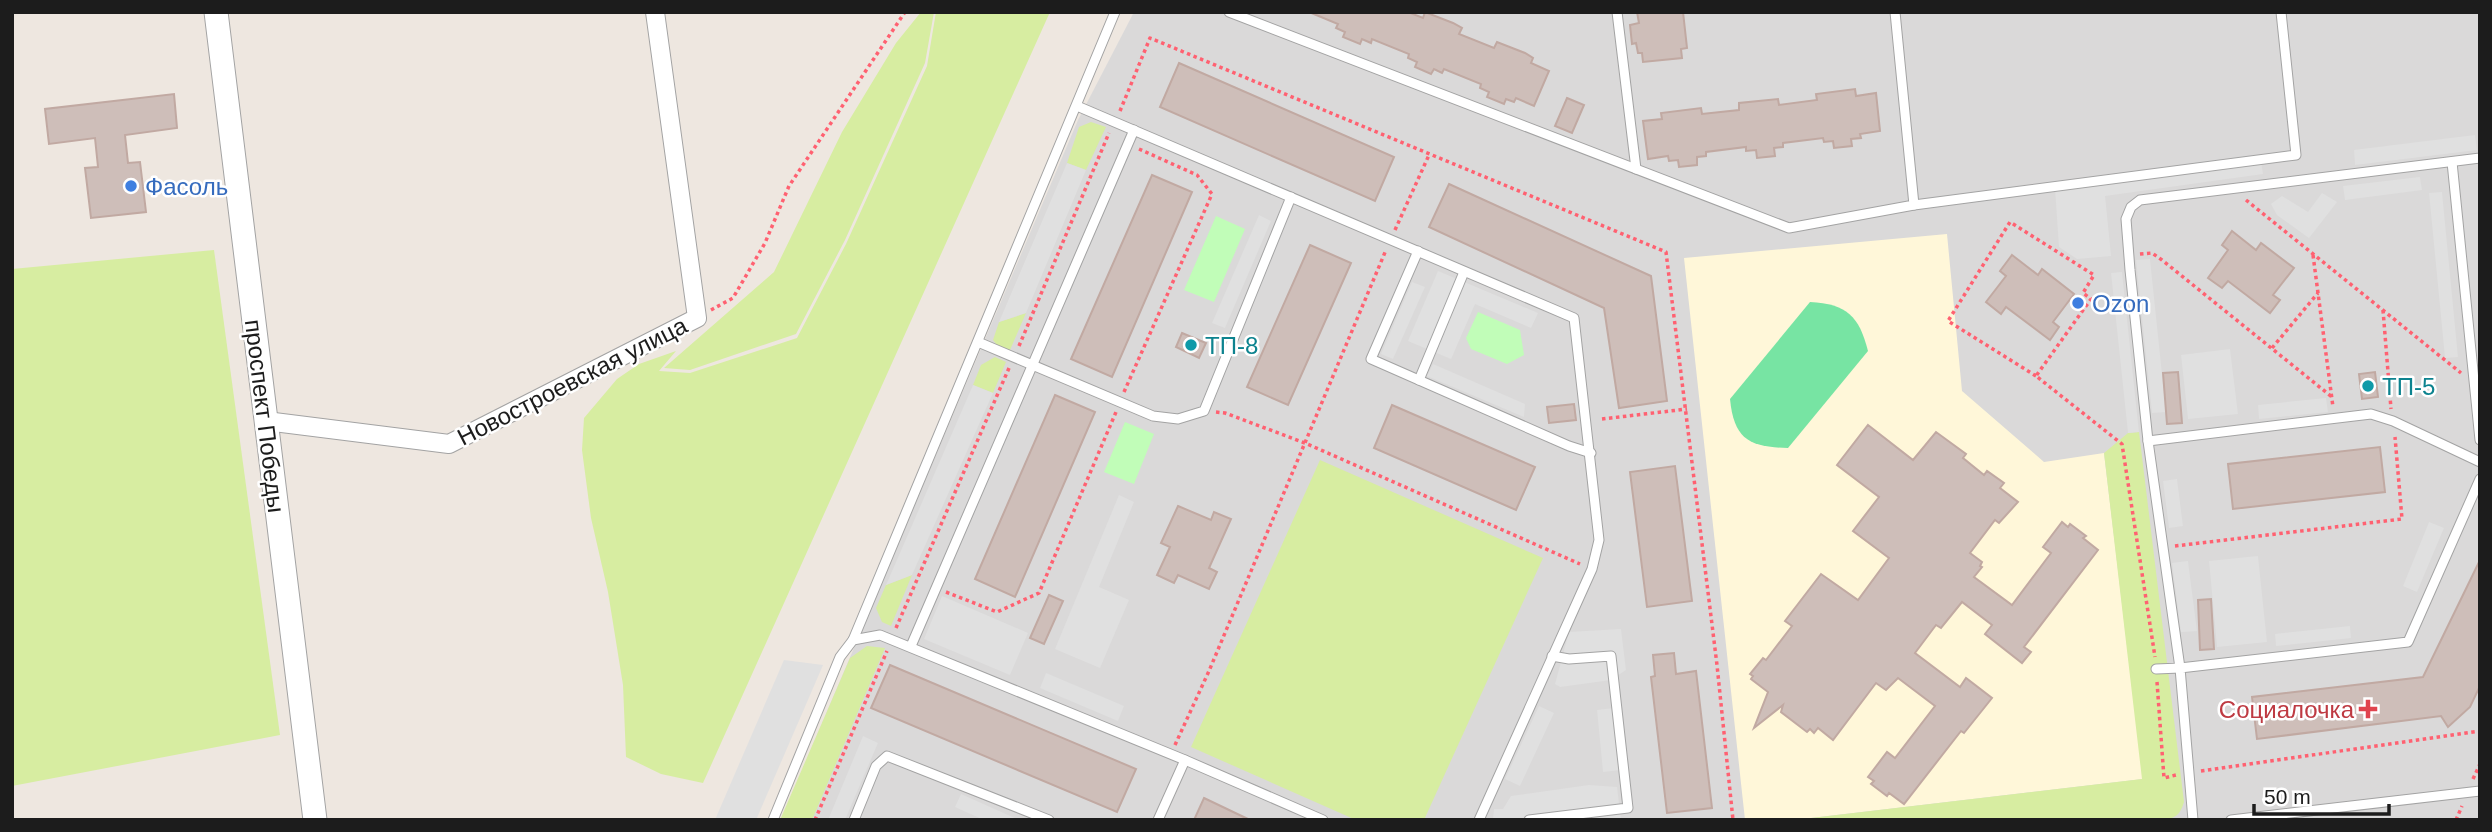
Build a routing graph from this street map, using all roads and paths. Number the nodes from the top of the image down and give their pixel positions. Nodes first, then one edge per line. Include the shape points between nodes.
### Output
1 (216, 12) edge
2 (655, 12) edge
3 (905, 12) edge
4 (1115, 12) edge
5 (1229, 12) edge
6 (1617, 12) edge
7 (1895, 12) edge
8 (2281, 12) edge
9 (1077, 106) junction
10 (1114, 122) junction
11 (1134, 130) junction
12 (1429, 155) junction
13 (2480, 158) edge
14 (2452, 162) junction
15 (1636, 169) junction
16 (2233, 189) junction
17 (1291, 197) junction
18 (1914, 205) junction
19 (1391, 239) junction
20 (1418, 251) junction
21 (2312, 253) junction
22 (2129, 255) junction
23 (1464, 272) junction
24 (2318, 293) junction
25 (2383, 310) junction
26 (697, 318) junction
27 (978, 342) junction
28 (2273, 348) junction
29 (1014, 357) junction
30 (1032, 366) junction
31 (2036, 376) junction
32 (1419, 380) junction
33 (2474, 383) junction
34 (2332, 397) junction
35 (1687, 409) junction
36 (1204, 411) junction
37 (2333, 418) junction
38 (1602, 419) dead end
39 (265, 421) junction
40 (2393, 421) junction
41 (2480, 440) edge
42 (2148, 441) junction
43 (1304, 443) junction
44 (1591, 453) junction
45 (2480, 462) edge
46 (2480, 479) edge
47 (2163, 547) junction
48 (1592, 569) junction
49 (853, 639) junction
50 (892, 639) junction
51 (911, 646) junction
52 (1552, 656) junction
53 (2157, 668) junction
54 (2180, 668) junction
55 (2480, 731) edge
56 (1170, 754) junction
57 (1185, 760) junction
58 (2189, 773) junction
59 (2480, 791) edge
60 (2298, 816) edge
61 (1481, 819) edge
62 (315, 820) edge
63 (773, 820) edge
64 (816, 820) edge
65 (854, 820) edge
66 (1049, 820) edge
67 (1158, 820) edge
68 (1323, 820) edge
69 (1529, 820) edge
70 (1733, 820) edge
71 (2193, 820) edge
72 (2231, 820) edge

1 - 39 street, проспект Победы
2 - 26 street, Новостроевская улица
3 - 26 path via 789,187 765,243 733,298
4 - 9 lane
5 - 15 lane
6 - 15 lane
7 - 18 lane
8 - 18 lane via 2296,155
9 - 10 lane
9 - 27 lane
10 - 11 lane
10 - 12 path via 1150,38
10 - 29 path
11 - 17 lane
11 - 30 lane
12 - 19 path
12 - 35 path via 1666,252
13 - 14 lane
14 - 16 lane
14 - 33 lane
15 - 18 lane via 1789,228
16 - 21 path
16 - 22 lane via 2140,200 2126,219
17 - 19 lane
17 - 36 lane
19 - 20 lane
19 - 43 path
20 - 23 lane
20 - 32 lane via 1371,359
21 - 24 path
21 - 25 path
22 - 28 path via 2152,253
22 - 42 lane
23 - 32 lane
23 - 44 lane via 1574,318
24 - 28 path
24 - 34 path
25 - 33 path
25 - 40 path
26 - 39 street, Новостроевская улица via 449,444
27 - 29 lane
27 - 49 lane
28 - 34 path
29 - 30 lane
29 - 50 path
30 - 36 lane via 1153,416 1178,419
30 - 51 lane
31 - 31 path via 1948,321 2010,222 2094,275 2083,293 2091,299
31 - 53 path via 2122,444
32 - 44 lane
33 - 41 lane
34 - 37 path
35 - 38 path
35 - 70 path
36 - 43 path via 1225,413
37 - 40 lane via 2371,414
37 - 42 lane
39 - 62 street, проспект Победы
40 - 45 lane
40 - 47 path via 2402,519
42 - 47 lane
43 - 48 path
43 - 56 path via 1215,659
44 - 48 lane via 1600,540
46 - 54 lane via 2408,642
47 - 54 lane
48 - 52 lane
49 - 50 lane via 880,635
49 - 63 lane via 840,657
50 - 51 lane
50 - 64 path
51 - 56 lane
52 - 61 lane
52 - 69 lane via 1611,656 1628,808
53 - 54 lane
53 - 58 path via 2164,778
54 - 58 lane
55 - 58 path
56 - 57 lane
57 - 67 lane
57 - 68 lane
58 - 71 lane
59 - 60 lane
60 - 72 lane
65 - 66 lane via 876,766 887,756

